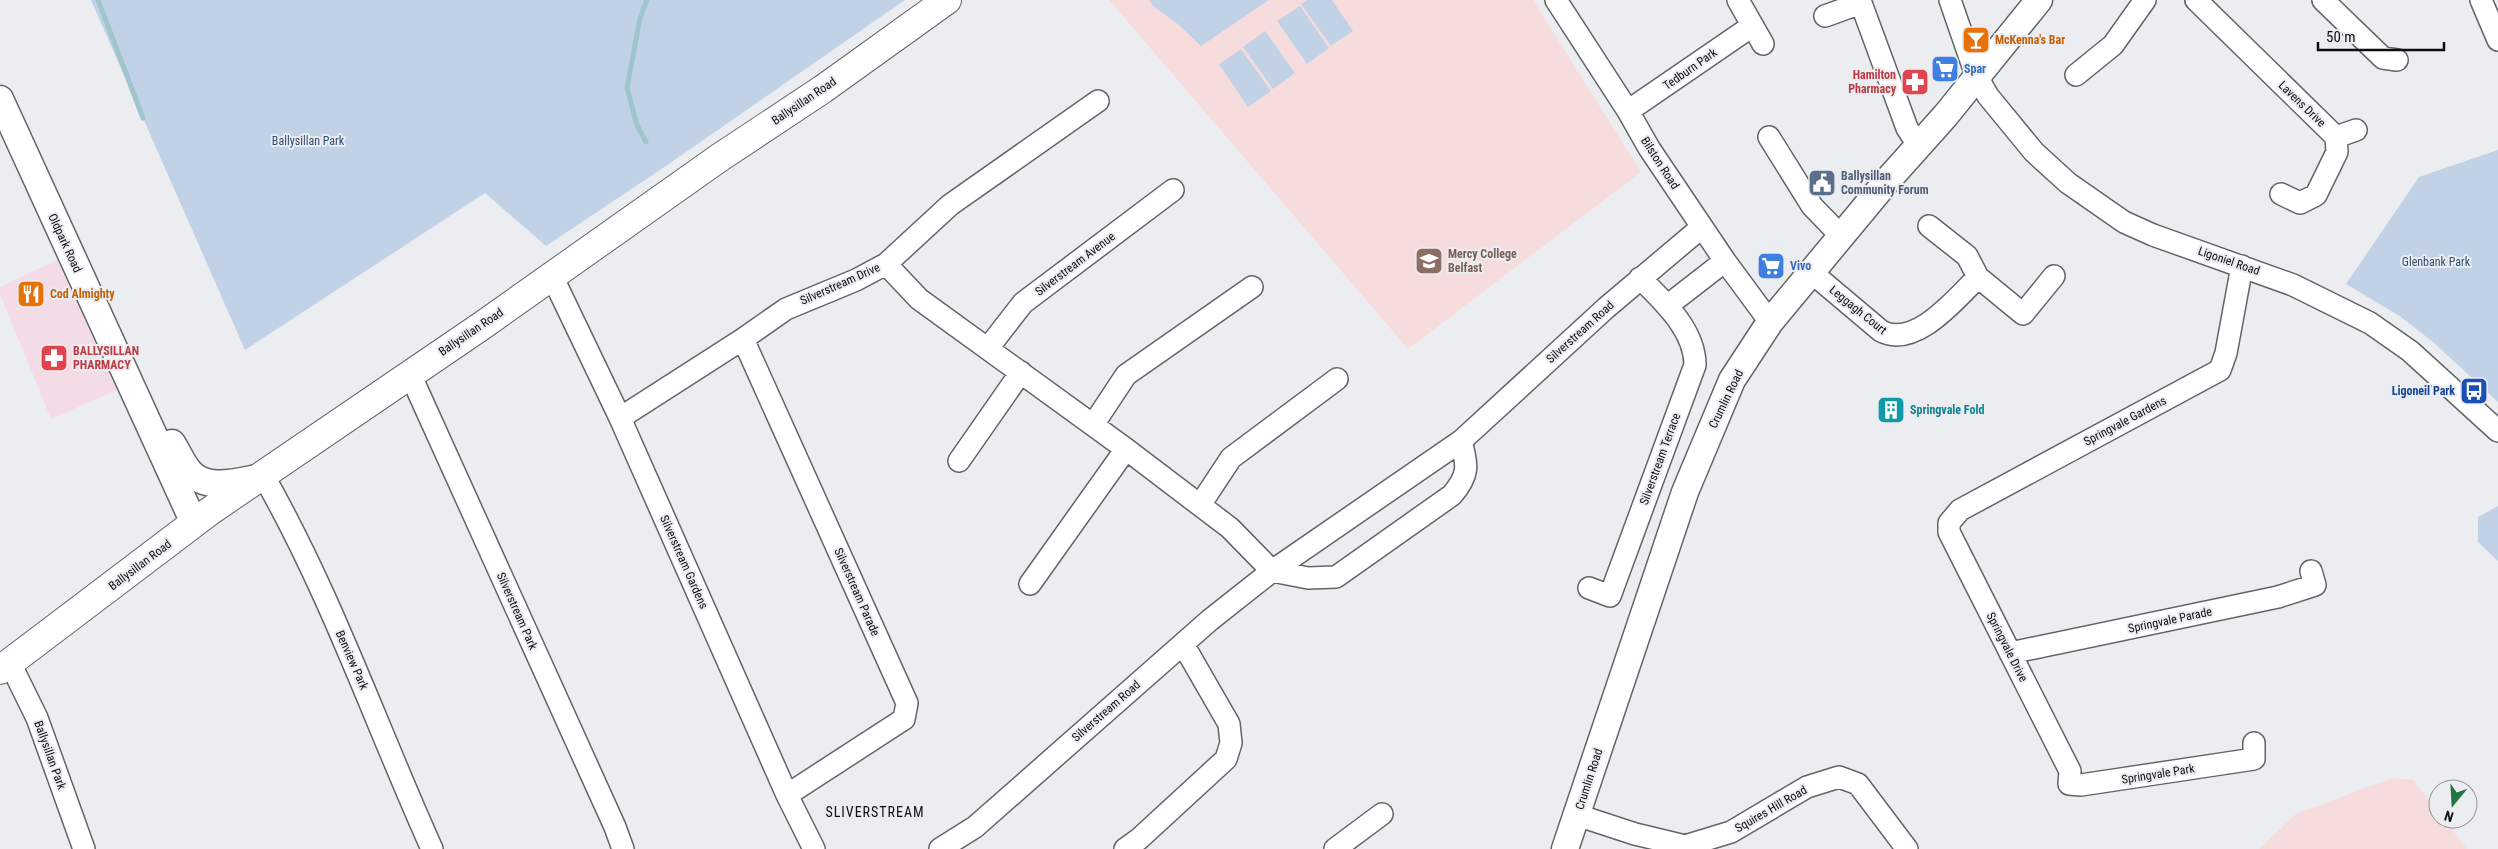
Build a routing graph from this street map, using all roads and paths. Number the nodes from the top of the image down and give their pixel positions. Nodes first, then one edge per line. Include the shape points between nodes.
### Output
1 (947, 0) edge
2 (1556, 0) edge
3 (1738, 0) edge
4 (1950, 0) edge
5 (2039, 0) edge
6 (2145, 0) edge
7 (2196, 0) edge
8 (2323, 0) edge
9 (2481, 0) edge
10 (1825, 16) dead end
11 (2498, 40) edge
12 (2397, 60) dead end
13 (2076, 75) dead end
14 (1976, 76) junction
15 (0, 101) edge
16 (1098, 101) dead end
17 (1628, 111) junction
18 (2356, 130) dead end
19 (1769, 137) dead end
20 (2336, 137) junction
21 (1919, 147) junction
22 (1173, 190) dead end
23 (2281, 194) dead end
24 (1929, 226) dead end
25 (1702, 227) junction
26 (1842, 237) junction
27 (1725, 260) junction
28 (886, 264) junction
29 (2242, 266) junction
30 (1811, 272) junction
31 (552, 276) junction
32 (2054, 276) dead end
33 (1978, 277) junction
34 (1640, 278) junction
35 (1252, 287) dead end
36 (1667, 306) junction
37 (1770, 322) junction
38 (743, 339) junction
39 (988, 348) junction
40 (1021, 372) junction
41 (410, 374) junction
42 (1337, 379) dead end
43 (620, 418) junction
44 (147, 419) junction
45 (1093, 425) junction
46 (2498, 431) edge
47 (1461, 441) junction
48 (1126, 448) junction
49 (959, 461) dead end
50 (260, 477) junction
51 (1200, 505) junction
52 (194, 523) junction
53 (1949, 532) joint
54 (1272, 571) junction
55 (2312, 571) dead end
56 (1030, 584) dead end
57 (1588, 588) dead end
58 (1183, 644) junction
59 (2010, 654) junction
60 (5, 667) edge
61 (2254, 742) dead end
62 (2065, 762) joint
63 (787, 795) junction
64 (1382, 814) dead end
65 (1578, 814) junction
66 (1137, 846) edge
67 (83, 848) edge
68 (432, 849) edge
69 (623, 849) edge
70 (814, 849) edge
71 (940, 849) edge
72 (1336, 849) edge
73 (1565, 849) edge
74 (1907, 849) edge

1 - 31 highway, Ballysillan Road
2 - 17 street, Bilston Road
3 - 17 street, Tedburn Park via 1757,35
4 - 14 street, Ligoniel Road
5 - 14 main road, Crumlin Road
6 - 13 street via 2112,45
7 - 20 street, Lavens Drive
8 - 12 street via 2383,58
9 - 11 street
10 - 21 street via 1861,3 1907,128
14 - 21 main road, Crumlin Road
14 - 29 street, Ligoniel Road via 1995,107 2034,152 2100,207 2153,235
15 - 44 main road, Oldpark Road
16 - 28 street, Silverstream Drive via 950,205
17 - 25 street, Bilston Road
18 - 20 street
19 - 26 street via 1812,206
20 - 23 street, Lavens Drive via 2337,152 2316,195 2300,203
21 - 26 main road, Crumlin Road
22 - 39 street, Silverstream Avenue via 1022,303
24 - 33 street via 1966,256
25 - 27 street, Bilston Road
25 - 34 street, Silverstream Road
26 - 30 main road, Crumlin Road
27 - 36 street
27 - 37 street, Bilston Road
28 - 38 street, Silverstream Drive via 786,309
28 - 39 street via 919,299
29 - 46 street, Ligoniel Road via 2318,296 2370,323 2410,351
29 - 53 street, Springvale Gardens via 2220,370 1960,510 1949,523
30 - 33 street, Leggagh Court via 1890,336 1905,335 1937,318
30 - 37 main road, Crumlin Road
31 - 41 highway, Ballysillan Road
31 - 43 street, Silverstream Gardens
32 - 33 street via 2024,314
34 - 36 street, Silverstream Terrace
34 - 47 street, Silverstream Road
35 - 45 street via 1126,375
36 - 57 street, Silverstream Terrace via 1692,346 1695,365 1610,596
37 - 65 main road, Crumlin Road via 1732,380 1685,492
38 - 43 street, Silverstream Drive
38 - 63 street, Silverstream Parade via 907,703 904,719
39 - 40 street
40 - 45 street
40 - 49 street
41 - 50 highway, Ballysillan Road
41 - 69 street, Silverstream Park
42 - 51 street via 1231,458
43 - 63 street, Silverstream Gardens
44 - 50 main road via 166,433 189,472 197,477 222,485
44 - 52 main road, Oldpark Road
45 - 48 street
47 - 54 street, Silverstream Road
47 - 54 street via 1467,465 1462,483 1452,495 1336,577 1308,578
48 - 51 street
48 - 56 street
50 - 52 highway, Ballysillan Road
50 - 68 street, Benview Park via 289,519
51 - 54 street via 1230,528
52 - 60 highway, Ballysillan Road
53 - 59 street, Springvale Drive
54 - 58 street, Silverstream Road
55 - 59 street, Springvale Parade via 2315,586 2278,597
58 - 66 street via 1229,724 1231,743 1226,759
58 - 71 street, Silverstream Road via 975,827
59 - 62 street, Springvale Drive
60 - 67 street, Ballysillan Park via 37,718
61 - 62 street, Springvale Park via 2254,759 2081,785 2069,784 2070,771
63 - 70 street, Silverstream Gardens
64 - 72 street
65 - 73 main road, Crumlin Road
65 - 74 street, Squires Hill Road via 1635,834 1685,846 1731,832 1806,788 1839,777 1858,784

